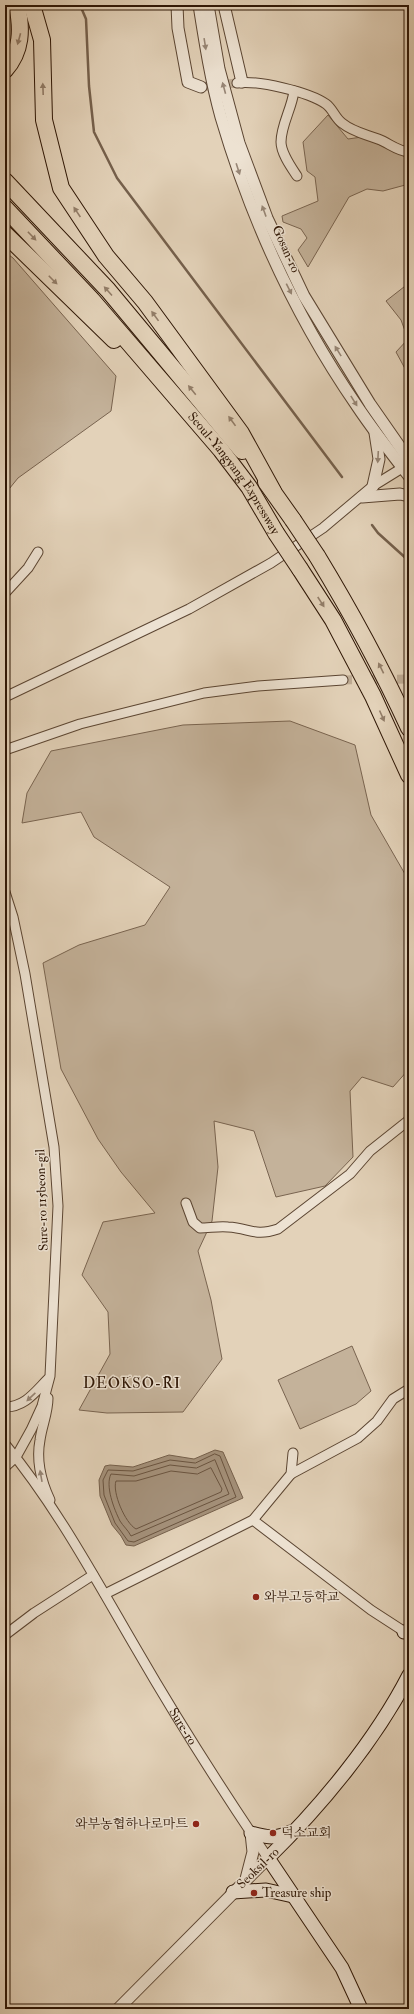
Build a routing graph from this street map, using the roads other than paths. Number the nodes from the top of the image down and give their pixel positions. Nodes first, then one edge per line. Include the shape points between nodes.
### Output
1 (16, 5) edge
2 (32, 5) edge
3 (178, 5) edge
4 (199, 5) edge
5 (208, 5) edge
6 (224, 5) edge
7 (5, 70) edge
8 (240, 82) joint
9 (201, 87) tunnel mouth
10 (294, 91) junction
11 (409, 152) edge
12 (297, 176) dead end
13 (5, 181) edge
14 (5, 208) edge
15 (5, 234) edge
16 (196, 420) junction
17 (373, 429) junction
18 (407, 467) edge
19 (374, 486) junction
20 (273, 491) junction
21 (409, 496) edge
22 (362, 497) junction
23 (38, 552) dead end
24 (5, 593) edge
25 (343, 680) tunnel mouth
26 (5, 697) edge
27 (409, 728) edge
28 (5, 750) edge
29 (409, 775) edge
30 (5, 892) edge
31 (409, 1120) edge
32 (186, 1203) dead end
33 (50, 1378) junction
34 (409, 1389) edge
35 (5, 1407) edge
36 (5, 1444) edge
37 (293, 1453) dead end
38 (16, 1457) junction
39 (5, 1467) edge
40 (291, 1474) junction
41 (53, 1513) junction
42 (254, 1520) junction
43 (93, 1575) junction
44 (105, 1594) junction
45 (407, 1633) edge
46 (5, 1635) edge
47 (409, 1675) edge
48 (299, 1828) junction
49 (251, 1832) junction
50 (268, 1858) junction
51 (246, 1880) junction
52 (233, 1892) junction
53 (293, 1896) junction
54 (118, 2009) edge
55 (361, 2009) edge

1 -> 7 highway via 21,34 13,61
20 -> 2 highway via 241,433 145,302 106,256 61,188 44,120 42,40
3 - 9 street via 178,28 188,82
4 -> 17 street, Gosan-ro via 206,54 221,117 242,180 272,255 309,329
18 -> 5 street, Gosan-ro via 304,296 267,218 239,143 219,70
6 - 8 street
8 - 10 street
10 - 11 street via 327,104 340,122 351,129 400,151
10 - 12 street via 281,143
20 -> 13 highway, Seoul-Yangyang Expressway via 108,290
14 -> 16 highway, Seoul-Yangyang Expressway via 92,300
15 -> 16 highway
16 -> 29 highway, Seoul-Yangyang Expressway, bridge via 249,487 333,620 373,696
17 - 18 street, Gosan-ro
17 -> 19 street via 379,459
18 - 19 street
19 - 22 street
27 -> 20 highway, Seoul-Yangyang Expressway, bridge via 380,665 351,612
21 - 22 street via 400,494
22 - 26 street via 323,528 271,563 189,609
23 - 24 street via 28,568
25 - 28 street via 258,686 204,694 80,724
30 - 33 street, Sure-ro 115beon-gil via 25,974 54,1147 58,1206
31 - 32 street via 370,1151 350,1174 278,1229 266,1233 253,1233 230,1227 200,1228 193,1222
33 -> 35 street via 28,1400 18,1406
33 - 38 street, Sure-ro 115beon-gil via 42,1406
41 -> 33 street via 42,1482 39,1460
34 - 40 street via 393,1399 377,1421 358,1438
36 - 38 street, Sure-ro
37 - 40 street
38 - 39 street
38 - 41 street, Sure-ro
40 - 42 street
41 - 43 street, Sure-ro
42 - 44 street
42 - 45 street via 371,1610
43 - 44 street, Sure-ro
43 - 46 street
44 - 49 street, Sure-ro via 161,1692
47 - 48 main road, Seoksil-ro via 340,1780
48 - 49 main road via 271,1838
48 - 50 main road, Seoksil-ro
49 - 50 street, Sure-ro
49 - 51 street via 253,1852
50 - 51 street, Seoksil-ro
50 - 53 main road, Sure-ro
51 - 52 street, Seoksil-ro
52 - 53 main road via 266,1890
52 - 54 street, Seoksil-ro
53 - 55 main road, Sure-ro via 342,1968

